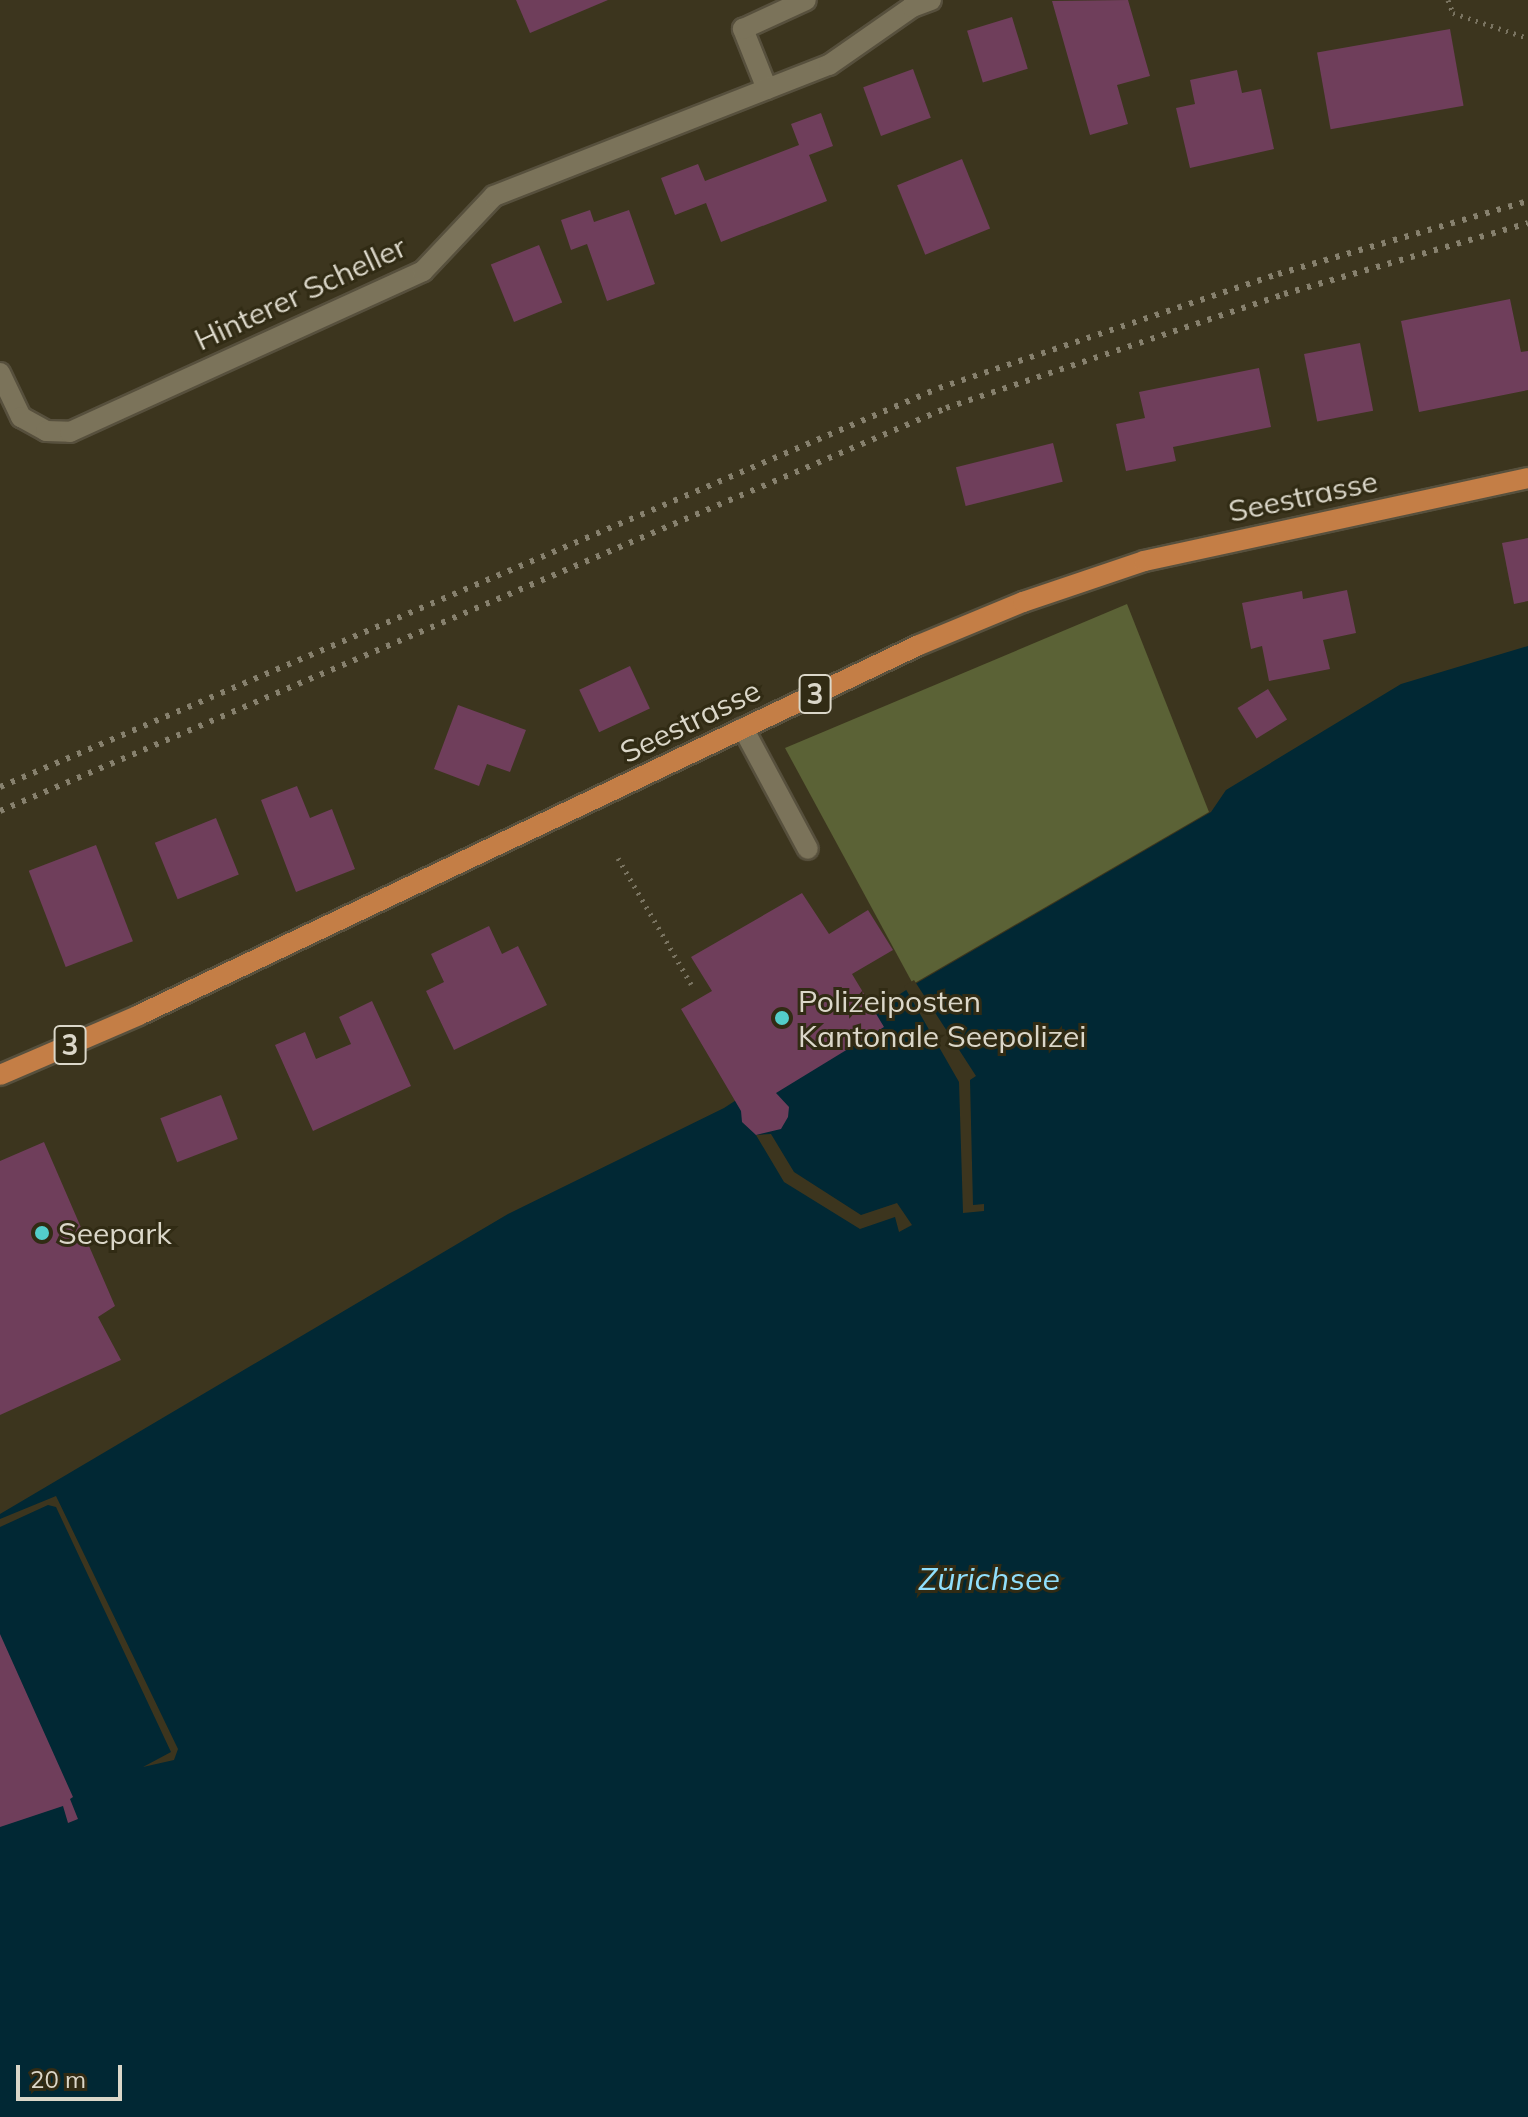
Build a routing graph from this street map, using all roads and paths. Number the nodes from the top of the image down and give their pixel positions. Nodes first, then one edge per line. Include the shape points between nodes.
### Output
1 (806, 0) edge
2 (1448, 0) edge
3 (917, 2) edge
4 (1528, 38) edge
5 (767, 89) junction
6 (0, 373) edge
7 (1528, 478) edge
8 (743, 728) junction
9 (808, 849) dead end
10 (618, 858) dead end
11 (691, 984) dead end
12 (0, 1075) edge

1 - 5 street via 743,29
2 - 4 path via 1453,13
3 - 5 street, Hinterer Scheller via 829,65
5 - 6 street, Hinterer Scheller via 494,196 423,271 70,432 46,431 21,417
7 - 8 main road, Seestrasse / 3 via 1144,561 958,629
8 - 9 street
8 - 12 main road, Seestrasse / 3 via 504,846
10 - 11 path

